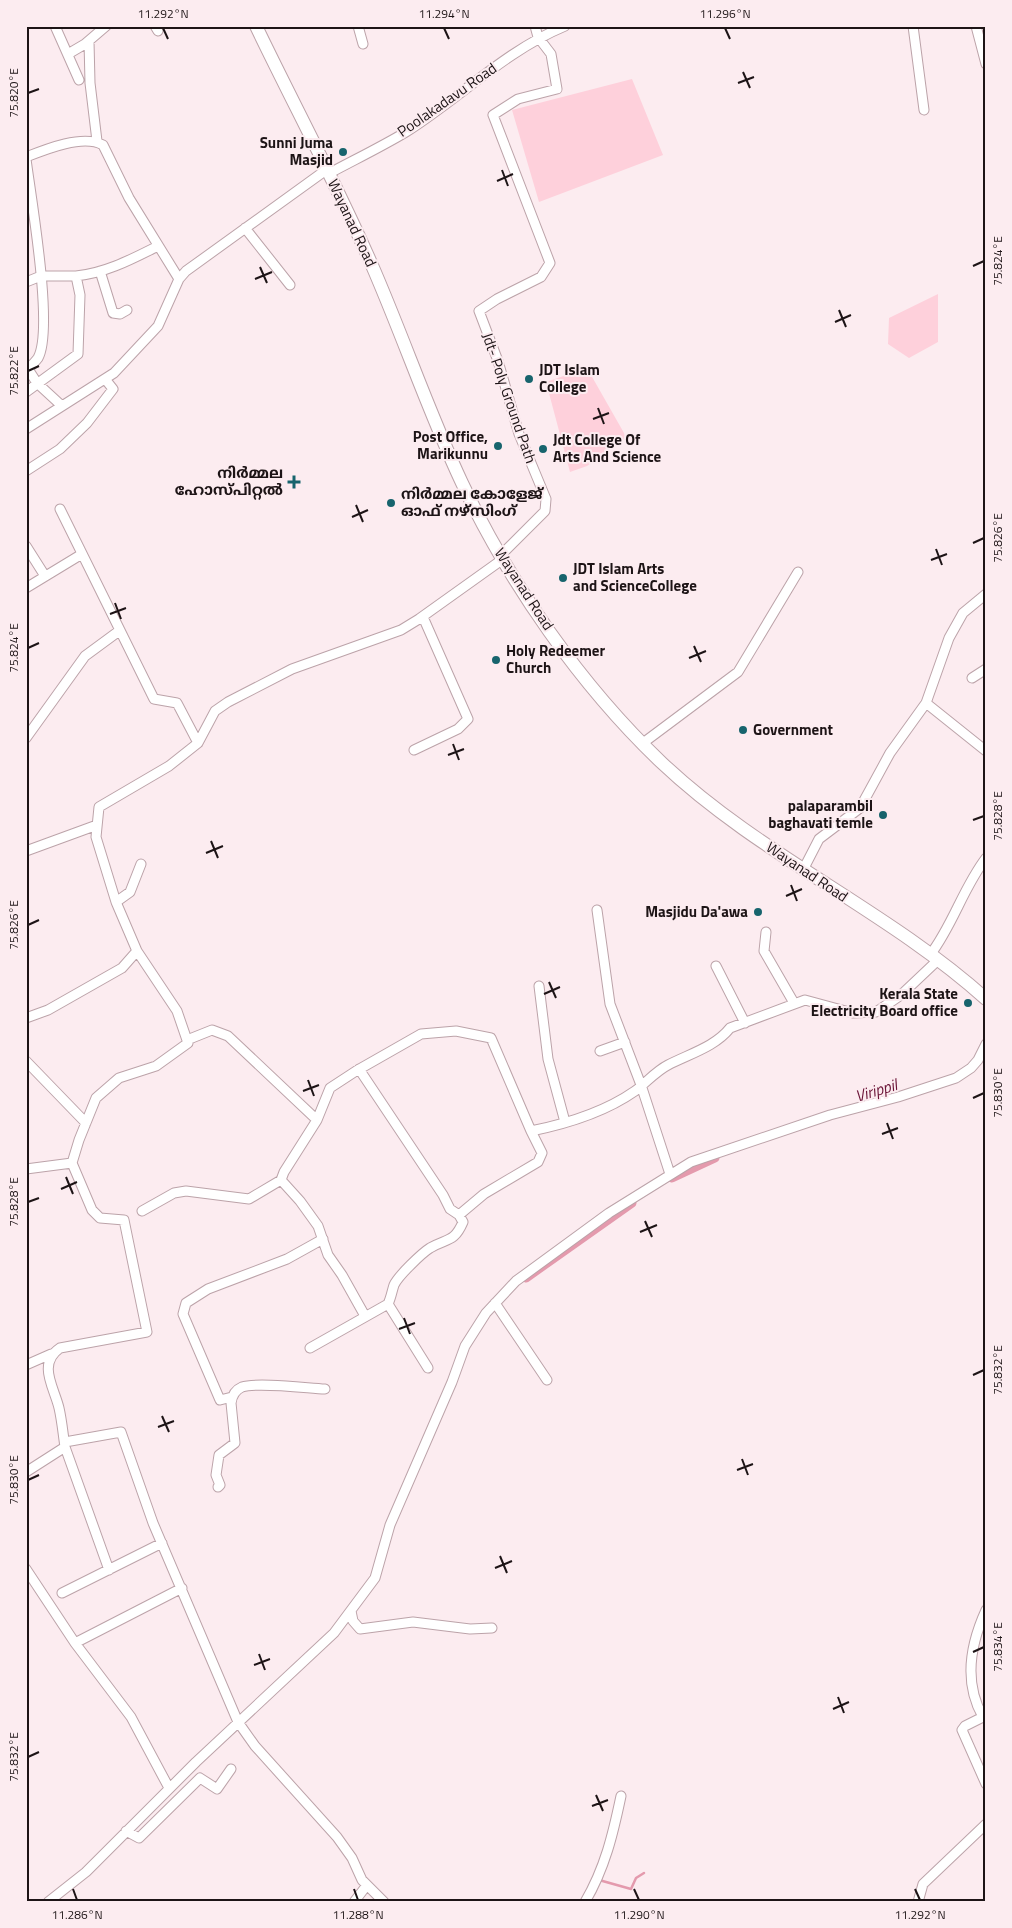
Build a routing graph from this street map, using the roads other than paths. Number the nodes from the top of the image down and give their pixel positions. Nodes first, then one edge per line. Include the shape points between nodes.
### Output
1 (55, 26) edge
2 (106, 26) edge
3 (256, 26) edge
4 (358, 26) edge
5 (535, 26) edge
6 (565, 26) edge
7 (913, 26) edge
8 (976, 26) edge
9 (538, 37) junction
10 (89, 41) junction
11 (363, 44) dead end
12 (68, 54) junction
13 (986, 64) edge
14 (79, 80) dead end
15 (924, 110) dead end
16 (97, 142) junction
17 (26, 158) edge
18 (327, 172) junction
19 (245, 228) junction
20 (158, 246) junction
21 (100, 271) junction
22 (41, 276) junction
23 (76, 276) junction
24 (179, 279) junction
25 (26, 282) edge
26 (290, 285) dead end
27 (127, 310) dead end
28 (104, 379) junction
29 (37, 383) junction
30 (26, 392) edge
31 (62, 406) junction
32 (26, 429) edge
33 (26, 471) edge
34 (60, 510) dead end
35 (26, 546) edge
36 (82, 554) junction
37 (502, 557) junction
38 (798, 572) dead end
39 (45, 576) junction
40 (26, 588) edge
41 (986, 594) edge
42 (423, 617) junction
43 (119, 631) junction
44 (986, 668) edge
45 (972, 678) dead end
46 (926, 703) junction
47 (26, 738) edge
48 (198, 743) junction
49 (643, 743) junction
50 (414, 750) dead end
51 (986, 751) edge
52 (97, 825) junction
53 (26, 851) edge
54 (986, 858) edge
55 (141, 864) dead end
56 (802, 870) junction
57 (116, 902) junction
58 (597, 910) dead end
59 (766, 932) dead end
60 (137, 951) junction
61 (934, 958) junction
62 (716, 966) dead end
63 (539, 986) dead end
64 (986, 999) edge
65 (794, 1003) junction
66 (26, 1018) edge
67 (745, 1023) junction
68 (187, 1040) junction
69 (625, 1042) junction
70 (986, 1044) edge
71 (600, 1051) dead end
72 (26, 1061) edge
73 (358, 1069) junction
74 (641, 1085) junction
75 (317, 1120) junction
76 (565, 1122) junction
77 (86, 1123) junction
78 (531, 1132) junction
79 (72, 1163) junction
80 (26, 1169) edge
81 (670, 1174) junction
82 (281, 1180) junction
83 (142, 1211) dead end
84 (459, 1215) junction
85 (323, 1239) junction
86 (495, 1303) junction
87 (388, 1304) junction
88 (365, 1316) junction
89 (310, 1348) dead end
90 (51, 1354) junction
91 (26, 1365) edge
92 (428, 1368) dead end
93 (548, 1380) dead end
94 (325, 1389) dead end
95 (232, 1397) junction
96 (65, 1445) junction
97 (26, 1472) edge
98 (218, 1487) dead end
99 (162, 1543) junction
100 (26, 1569) edge
101 (110, 1570) junction
102 (182, 1588) junction
103 (62, 1593) dead end
104 (986, 1610) edge
105 (351, 1611) junction
106 (492, 1628) dead end
107 (76, 1643) junction
108 (984, 1717) edge
109 (238, 1722) junction
110 (231, 1769) dead end
111 (986, 1784) edge
112 (169, 1788) junction
113 (621, 1796) dead end
114 (986, 1824) edge
115 (126, 1831) junction
116 (367, 1885) junction
117 (48, 1902) edge
118 (354, 1902) edge
119 (384, 1902) edge
120 (585, 1902) edge
121 (918, 1902) edge

1 - 12 street
2 - 10 street
3 - 18 highway, Wayanad Road
4 - 11 street
5 - 9 street
6 - 9 street, Poolakadavu Road
7 - 15 street
8 - 13 street
9 - 18 street, Poolakadavu Road via 406,131
9 - 37 street, Jdt- Poly Ground Path via 551,54 557,89 518,99 493,115 550,263 540,277 497,298 479,311 498,360 520,434 546,498 545,512
10 - 12 street
10 - 16 street
12 - 14 street
16 - 17 street via 52,146
16 - 20 street via 103,145 129,198
17 - 22 street
18 - 19 street, Poolakadavu Road
18 - 37 highway, Wayanad Road via 370,262 462,483
19 - 24 street, Poolakadavu Road
19 - 26 street
20 - 21 street
20 - 24 street
21 - 23 street
21 - 27 street via 113,313
22 - 23 street
22 - 25 street
22 - 29 street via 43,337 38,357 28,369
23 - 29 street via 80,294 78,354
24 - 28 street via 158,326 114,373
28 - 31 street
28 - 33 street via 113,389 87,423 60,450
29 - 30 street
29 - 31 street
31 - 32 street
34 - 36 street
35 - 39 street
36 - 39 street
36 - 43 street
37 - 42 street, Jdt- Poly Ground Path
37 - 49 highway, Wayanad Road via 527,598 584,676
38 - 49 street via 738,672
39 - 40 street
41 - 46 street via 963,613 950,638
42 - 48 street, Jdt- Poly Ground Path via 401,630 292,668 228,702 215,710
42 - 50 street via 468,719 458,729
43 - 47 street via 84,656
43 - 48 street via 154,699 177,703
44 - 45 street
46 - 51 street
46 - 56 street via 890,753 860,808 819,838
48 - 52 street via 169,766 99,807
49 - 56 highway, Wayanad Road via 706,801
52 - 53 street
52 - 57 street via 96,837
54 - 61 street via 966,890
55 - 57 street via 130,892
56 - 61 highway, Wayanad Road
57 - 60 street
58 - 69 street via 610,1004
59 - 65 street via 764,951
60 - 66 street via 122,968 48,1010
60 - 68 street via 177,1011
61 - 64 highway, Wayanad Road
61 - 65 street via 901,995 876,1012 845,1011 814,1001
62 - 67 street
63 - 76 street via 548,1059
65 - 67 street
67 - 74 street via 730,1028 724,1035 687,1058 668,1065
68 - 75 street via 212,1030 228,1036
68 - 77 street via 188,1043 156,1066 119,1078 96,1098
69 - 71 street
69 - 74 street via 627,1061
70 - 81 street via 978,1060 956,1078 801,1124 692,1162
72 - 77 street
73 - 75 street via 330,1088
73 - 78 street via 421,1034 456,1031 491,1038
73 - 84 street via 450,1209
74 - 76 street via 598,1110
74 - 81 street
75 - 82 street
76 - 78 street
77 - 79 street
78 - 84 street via 542,1153 538,1162 484,1194
79 - 80 street
79 - 90 street via 92,1210 100,1218 124,1220 147,1332 60,1348
81 - 86 street via 608,1213 516,1280
82 - 83 street via 250,1199 186,1191 174,1193
82 - 85 street via 318,1226
84 - 87 street via 463,1222 459,1232 454,1238 430,1248 406,1271 395,1283
85 - 88 street via 328,1255
85 - 95 street via 286,1259 208,1289 186,1303 183,1314 220,1400
86 - 93 street
86 - 105 street via 464,1346 452,1382 390,1525 375,1578
87 - 88 street
87 - 92 street
88 - 89 street
90 - 91 street
90 - 96 street via 49,1378 59,1408
94 - 95 street via 251,1386 242,1387
95 - 98 street via 235,1443 219,1455
96 - 97 street
96 - 99 street via 121,1432
96 - 101 street
99 - 101 street
99 - 102 street
100 - 107 street
101 - 103 street
102 - 107 street
102 - 109 street
104 - 108 street via 971,1655 970,1681 977,1707
105 - 106 street via 353,1621 360,1629 413,1622 470,1629
105 - 109 street via 334,1633
107 - 112 street via 131,1717
108 - 111 street via 962,1730
109 - 112 street
109 - 116 street via 337,1837
110 - 115 street via 216,1789 200,1778 138,1838
112 - 115 street
113 - 120 street via 600,1876
114 - 121 street via 923,1884
115 - 117 street via 86,1872
116 - 118 street
116 - 119 street

